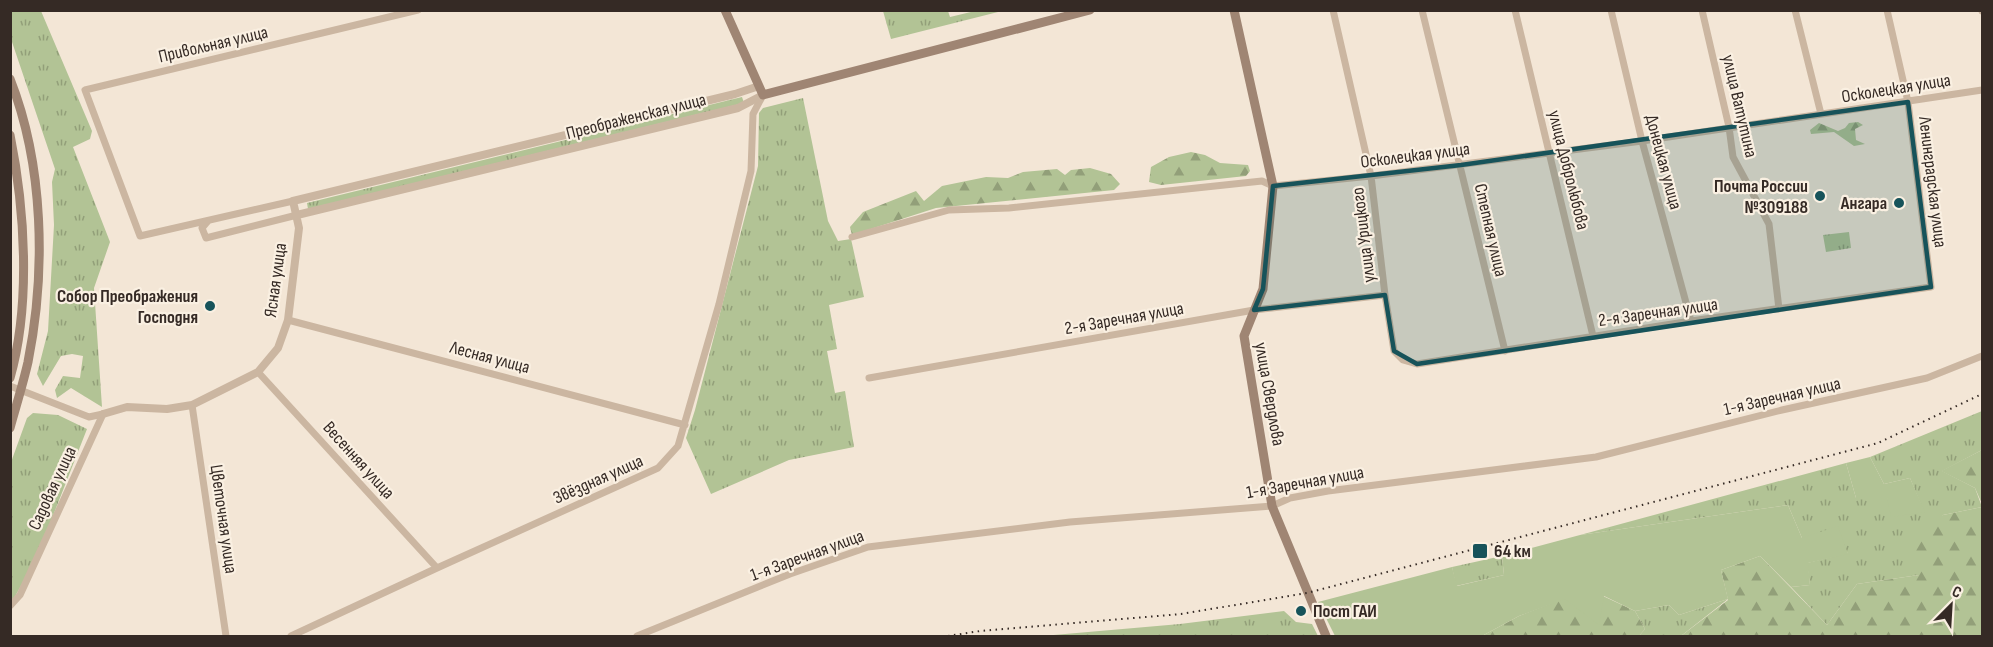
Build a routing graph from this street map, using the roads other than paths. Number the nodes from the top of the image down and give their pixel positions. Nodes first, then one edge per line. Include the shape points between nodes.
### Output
1 (418, 10) edge
2 (725, 10) edge
3 (1090, 10) edge
4 (1234, 10) edge
5 (1334, 10) edge
6 (1422, 10) edge
7 (1515, 10) edge
8 (1611, 10) edge
9 (1702, 10) edge
10 (1795, 10) edge
11 (1887, 10) edge
12 (10, 79) edge
13 (85, 90) joint
14 (761, 90) junction
15 (1983, 90) edge
16 (1908, 102) junction
17 (1821, 114) junction
18 (1729, 127) junction
19 (10, 135) edge
20 (1642, 141) junction
21 (1549, 152) junction
22 (1461, 165) junction
23 (1371, 176) junction
24 (1273, 186) junction
25 (293, 201) junction
26 (297, 215) junction
27 (208, 221) junction
28 (852, 237) dead end
29 (1931, 287) joint
30 (1385, 295) junction
31 (1779, 309) junction
32 (1254, 310) junction
33 (288, 320) junction
34 (1691, 321) junction
35 (1593, 336) junction
36 (1394, 351) joint
37 (1505, 351) junction
38 (1983, 356) edge
39 (258, 372) junction
40 (10, 378) edge
41 (869, 378) dead end
42 (10, 386) edge
43 (20, 390) junction
44 (192, 405) junction
45 (103, 414) junction
46 (685, 425) junction
47 (10, 428) edge
48 (1272, 506) junction
49 (437, 568) junction
50 (10, 606) edge
51 (226, 636) edge
52 (291, 636) edge
53 (637, 636) edge
54 (1326, 636) edge

1 - 13 street, Привольная улица
2 - 14 main road
3 - 14 main road, Преображенская улица
4 - 24 main road, улица Свердлова
5 - 23 street, улица Урицкого
6 - 22 street, Степная улица
7 - 21 street, улица Добролюбова
8 - 20 street, Донецкая улица
9 - 18 street, улица Ватутина
10 - 17 street
11 - 16 street, Ленинградская улица
12 - 43 main road via 28,142 39,234 37,298
13 - 27 street, Преображенская улица via 140,236
14 - 25 street, Преображенская улица
14 - 26 street, Преображенская улица via 738,108
14 - 46 street, Звёздная улица via 753,114 751,171
15 - 16 street, Осколецкая улица
16 - 17 street, Осколецкая улица
16 - 29 street, Ленинградская улица
17 - 18 street, Осколецкая улица
18 - 20 street, Осколецкая улица
18 - 31 street, улица Ватутина via 1733,157 1769,224
19 - 40 main road via 22,214 23,270 20,321
20 - 21 street, Осколецкая улица
20 - 34 street, Донецкая улица
21 - 22 street, Осколецкая улица
21 - 35 street, улица Добролюбова
22 - 23 street, Осколецкая улица
22 - 37 street, Степная улица
23 - 24 street, Осколецкая улица
23 - 30 street, улица Урицкого
24 - 28 street, Осколецкая улица via 1262,181 1009,208 950,210
24 - 32 main road, улица Свердлова via 1263,289
25 - 26 street, Ясная улица
25 - 27 street, Преображенская улица
26 - 27 street, Преображенская улица via 206,238 202,228
26 - 33 street, Ясная улица
29 - 31 street, 2-я Заречная улица
30 - 32 street, 2-я Заречная улица
30 - 36 street, улица Урицкого
31 - 34 street, 2-я Заречная улица
32 - 41 street, 2-я Заречная улица
32 - 48 main road, улица Свердлова via 1244,336
33 - 39 street, Ясная улица via 278,348
33 - 46 street, Лесная улица
34 - 35 street, 2-я Заречная улица
35 - 37 street, 2-я Заречная улица
36 - 37 street, 2-я Заречная улица via 1402,360 1417,364
38 - 48 street, 1-я Заречная улица via 1927,378 1596,457 1328,491 1290,498
39 - 44 street, Ясная улица
39 - 49 street, Весенняя улица
42 - 43 street
43 - 45 street via 89,417
43 - 47 main road
44 - 45 street, Ясная улица via 167,409 127,407
44 - 51 street, Цветочная улица
45 - 50 street, Садовая улица via 20,595
46 - 49 street, Звёздная улица via 678,446 658,468
48 - 53 street, 1-я Заречная улица via 1070,522 868,547
48 - 54 main road, улица Свердлова
49 - 52 street, Звёздная улица

